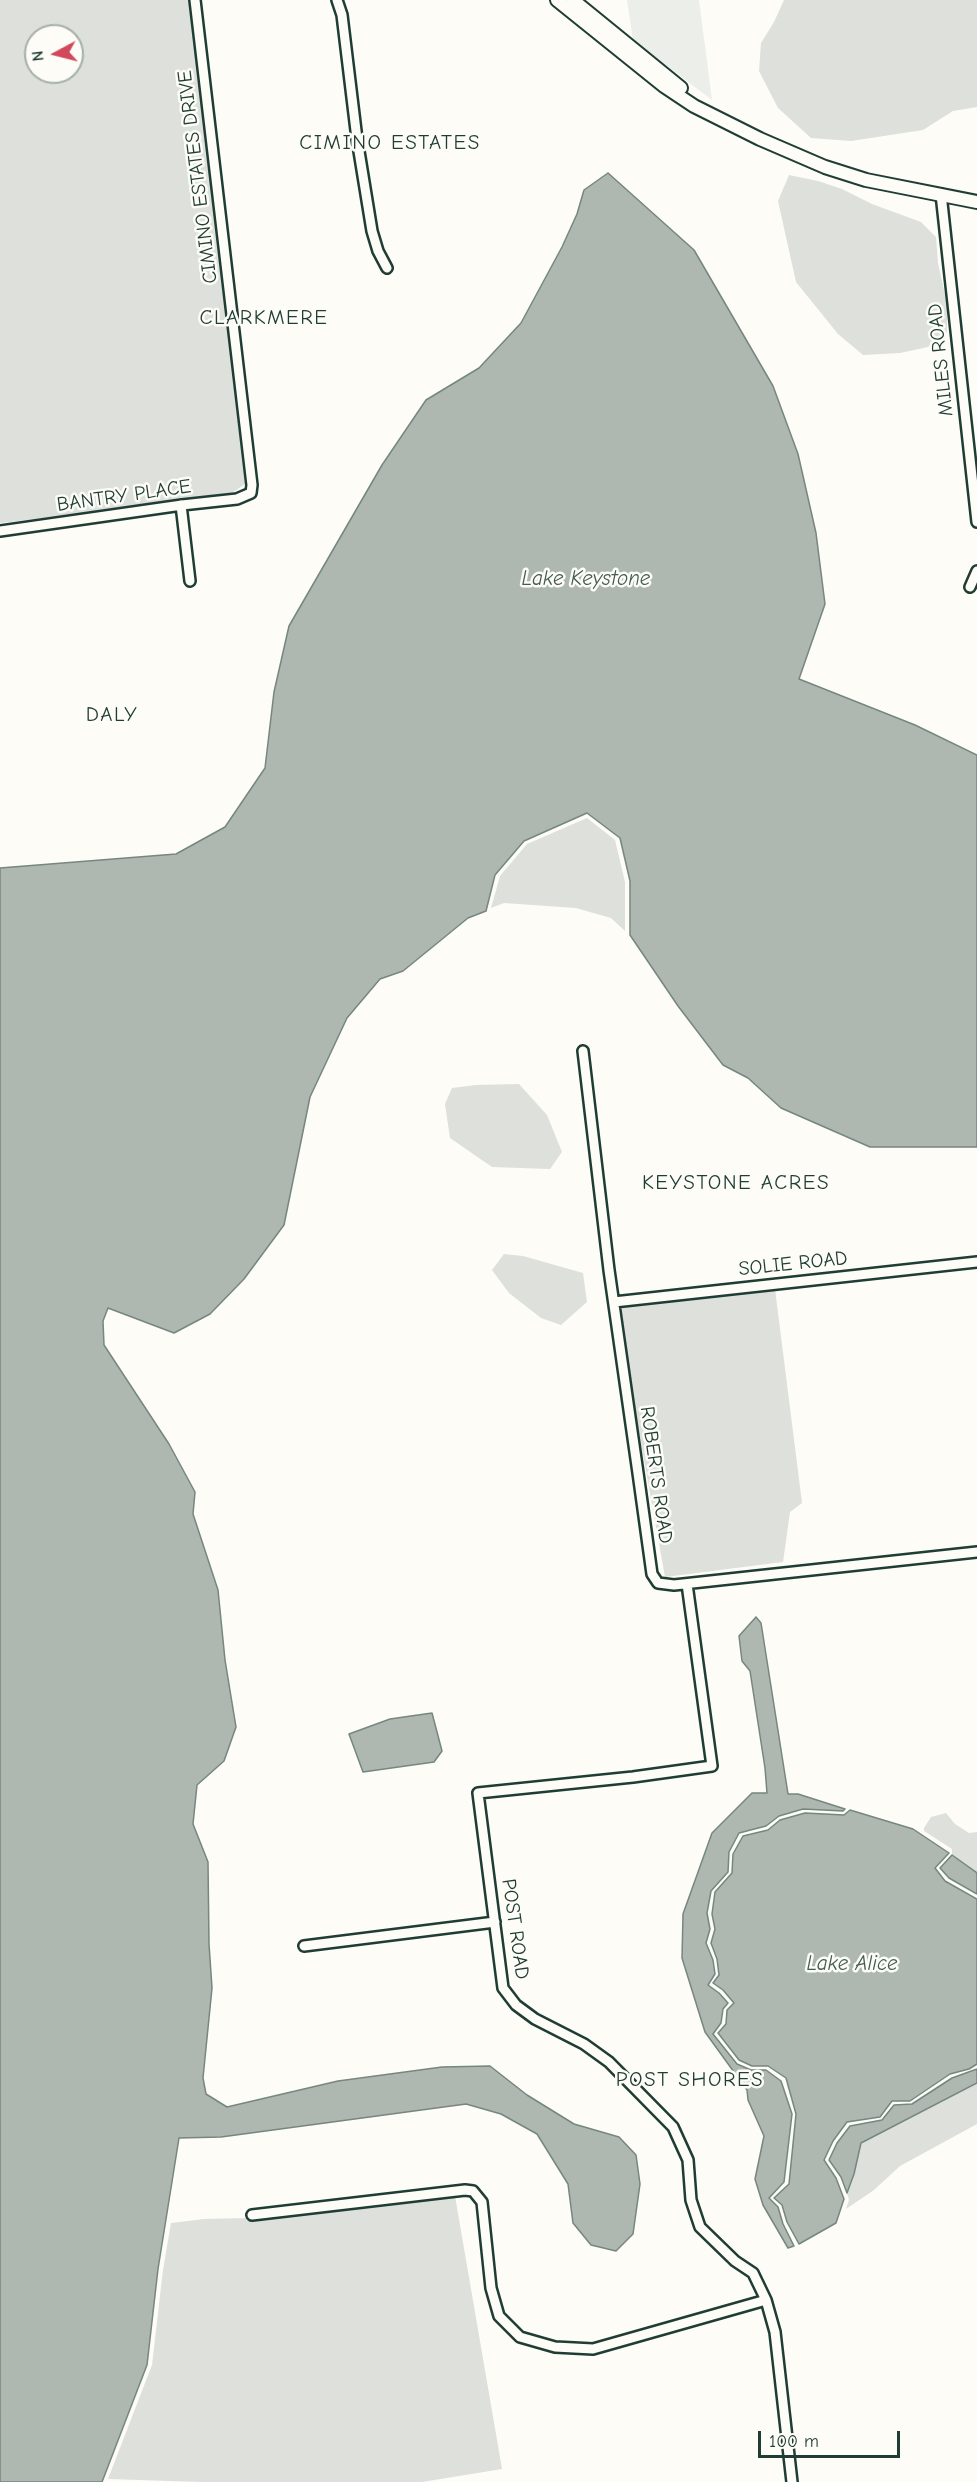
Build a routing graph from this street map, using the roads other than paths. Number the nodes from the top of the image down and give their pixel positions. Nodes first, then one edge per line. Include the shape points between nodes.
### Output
1 (195, 0) edge
2 (337, 0) edge
3 (557, 0) edge
4 (573, 0) edge
5 (736, 127) junction
6 (941, 194) junction
7 (977, 202) edge
8 (387, 268) dead end
9 (251, 493) joint
10 (181, 505) junction
11 (977, 522) edge
12 (0, 531) edge
13 (977, 571) edge
14 (190, 581) dead end
15 (970, 587) dead end
16 (583, 1051) dead end
17 (977, 1262) edge
18 (614, 1302) junction
19 (977, 1552) edge
20 (687, 1584) junction
21 (495, 1922) junction
22 (304, 1946) dead end
23 (252, 2215) dead end
24 (766, 2300) junction
25 (792, 2482) edge

1 - 9 street, CIMINO ESTATES DRIVE
2 - 8 street via 369,211 378,251
3 - 5 main road via 648,75 694,106
4 - 5 main road via 669,80
5 - 6 main road via 825,167 866,180
6 - 7 main road
6 - 11 street, MILES ROAD
9 - 10 street, BANTRY PLACE via 237,499
10 - 12 street, BANTRY PLACE
10 - 14 street
13 - 15 street
16 - 18 street, ROBERTS ROAD
17 - 18 street, SOLIE ROAD
18 - 20 street, ROBERTS ROAD via 652,1574 666,1586
19 - 20 street, ROBERTS ROAD
20 - 21 street, POST ROAD via 712,1766 478,1793
21 - 22 street
21 - 24 street, POST ROAD via 503,1988 516,2005 536,2019 609,2062 673,2127 688,2160 691,2200 700,2227 753,2273
23 - 24 street via 473,2192 482,2202 491,2288 499,2316 520,2337 555,2347 593,2349
24 - 25 street, POST ROAD via 775,2332

